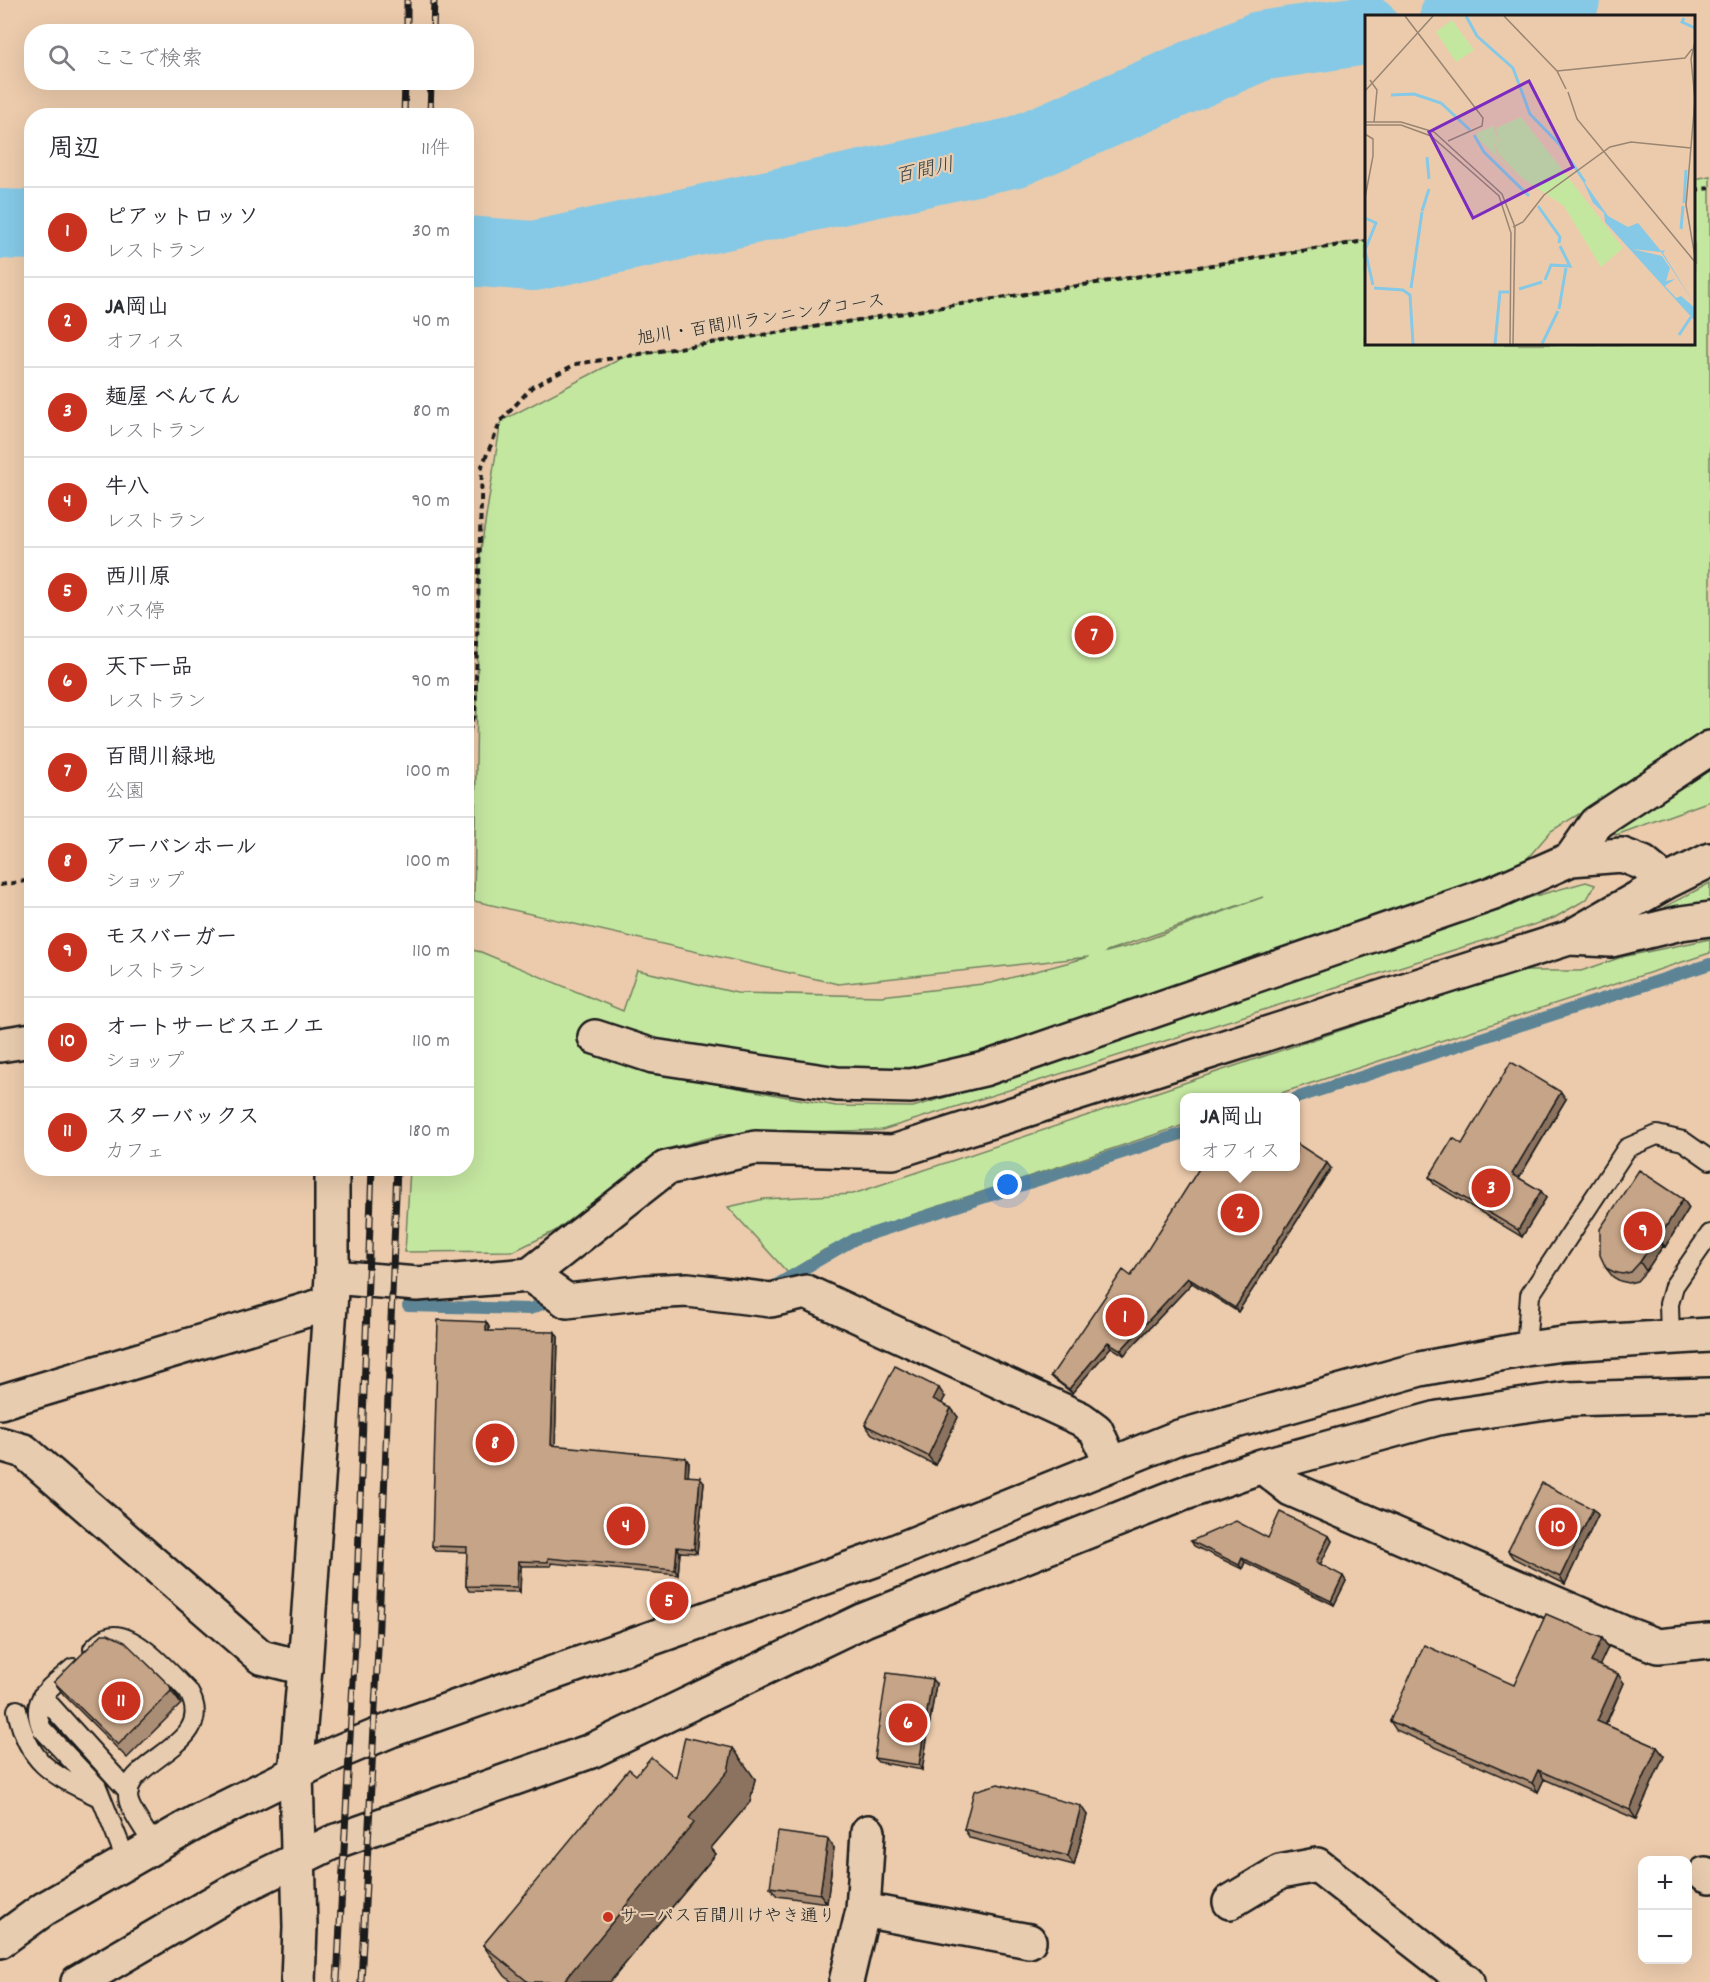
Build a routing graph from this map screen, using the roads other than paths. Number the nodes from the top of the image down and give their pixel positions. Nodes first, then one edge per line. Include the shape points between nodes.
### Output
1 (1710, 748) edge
2 (1571, 859) junction
3 (1710, 860) edge
4 (1666, 882) junction
5 (1710, 919) edge
6 (1569, 938) junction
7 (595, 1037) dead end
8 (24, 1041) edge
9 (0, 1045) edge
10 (1710, 1161) edge
11 (332, 1176) edge
12 (1710, 1234) edge
13 (530, 1275) junction
14 (331, 1290) junction
15 (1710, 1335) edge
16 (1670, 1338) junction
17 (1526, 1349) junction
18 (1710, 1395) edge
19 (0, 1402) edge
20 (0, 1444) edge
21 (1111, 1463) junction
22 (1262, 1466) junction
23 (1710, 1641) edge
24 (305, 1668) junction
25 (42, 1696) junction
26 (17, 1710) dead end
27 (296, 1773) junction
28 (129, 1792) junction
29 (101, 1798) junction
30 (868, 1832) dead end
31 (141, 1854) junction
32 (298, 1859) junction
33 (1230, 1902) dead end
34 (863, 1910) junction
35 (0, 1941) edge
36 (1029, 1941) dead end
37 (78, 1982) edge
38 (298, 1982) edge
39 (846, 1982) edge
40 (1467, 1982) edge

1 - 2 street via 1596,823
2 - 4 street via 1622,855 1643,862
2 - 7 street via 1494,893 995,1065 911,1086 837,1084 652,1056
3 - 4 street
4 - 6 street
5 - 6 street via 1611,940
6 - 13 street via 893,1152 755,1148 666,1168
8 - 9 street
10 - 17 lane via 1683,1141 1657,1135 1627,1148 1530,1295
11 - 14 street
12 - 16 lane via 1674,1287 1669,1304
13 - 14 street
13 - 21 street via 567,1301 688,1290 771,1300 806,1292 1081,1419 1096,1430
14 - 19 street
14 - 24 street
15 - 16 street
16 - 17 street
17 - 21 street via 1420,1369 1179,1437
18 - 22 street via 1566,1399 1438,1418
20 - 24 street via 24,1450 261,1657
21 - 27 street via 874,1560 391,1730
22 - 23 street via 1291,1489 1620,1632 1658,1646
22 - 32 street via 864,1620 591,1751 331,1843
24 - 27 street
25 - 28 lane
25 - 28 lane via 106,1637 117,1636 138,1644 188,1691 194,1699 195,1711 187,1734 138,1775
25 - 29 lane via 36,1708 42,1729 97,1787
26 - 29 lane via 21,1731 38,1761 67,1782
27 - 31 street
27 - 32 street
28 - 31 lane
29 - 31 lane
30 - 34 street
31 - 35 street via 44,1909
32 - 37 street via 237,1889
32 - 38 street
33 - 40 street via 1280,1872 1317,1865
34 - 36 street
34 - 39 street

